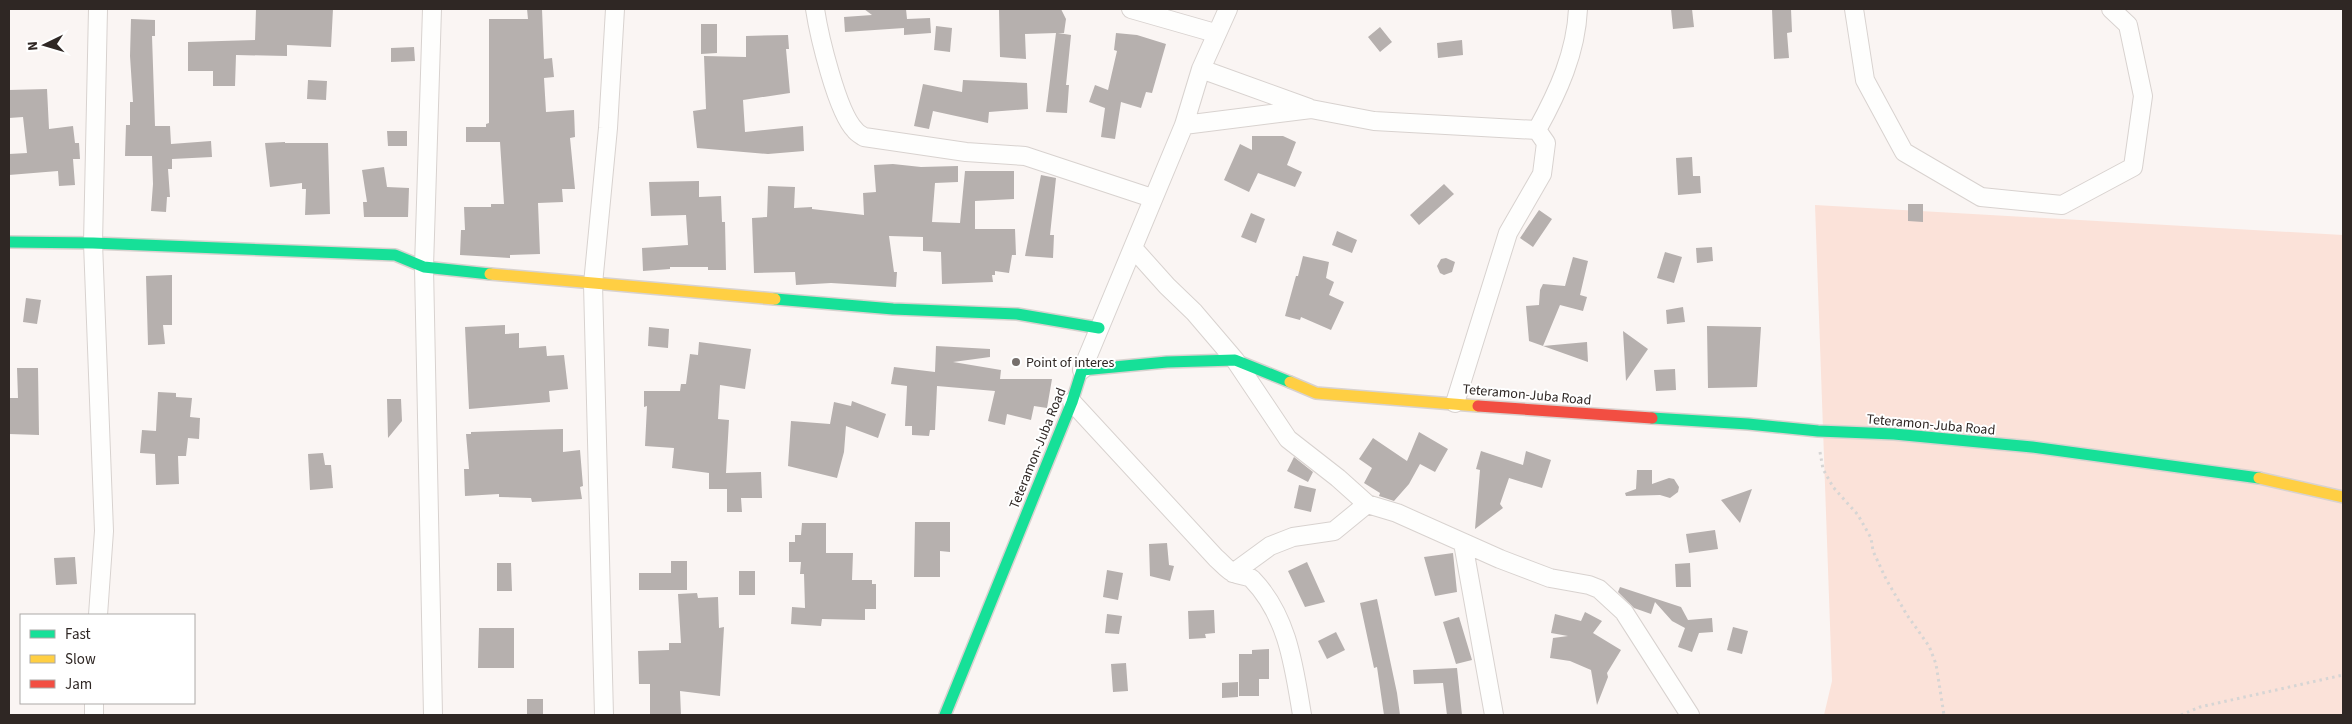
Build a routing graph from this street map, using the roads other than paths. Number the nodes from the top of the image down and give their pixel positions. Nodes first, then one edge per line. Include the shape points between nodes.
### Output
1 (98, 9) edge
2 (432, 9) edge
3 (615, 9) edge
4 (815, 9) edge
5 (1131, 9) edge
6 (1228, 9) edge
7 (1578, 9) edge
8 (1854, 9) edge
9 (2111, 9) edge
10 (1215, 34) junction
11 (1201, 69) junction
12 (1311, 109) junction
13 (1184, 125) junction
14 (1537, 130) junction
15 (1152, 198) junction
16 (9, 242) edge
17 (93, 243) junction
18 (1132, 248) junction
19 (424, 267) junction
20 (593, 284) junction
21 (1099, 328) junction
22 (1234, 360) junction
23 (1082, 370) junction
24 (1072, 402) junction
25 (1455, 403) junction
26 (2343, 497) edge
27 (1367, 504) junction
28 (1463, 543) junction
29 (1233, 573) junction
30 (98, 614) edge
31 (433, 715) edge
32 (604, 715) edge
33 (944, 715) edge
34 (1302, 715) edge
35 (1494, 715) edge
36 (1690, 715) edge

1 - 17 street
2 - 19 street
3 - 20 street via 608,128
4 - 15 street via 827,65 845,113 854,130 864,137 966,152 1025,156
5 - 10 street
6 - 10 street
7 - 14 street via 1568,64
8 - 9 street via 1865,80 1904,152 1981,197 2062,205 2133,167 2143,96 2128,25
10 - 11 street
11 - 12 street
11 - 13 street
12 - 13 street
12 - 14 street via 1374,121
13 - 15 street
14 - 25 street via 1546,143 1542,174 1508,233
15 - 18 street
16 - 17 street
17 - 19 street via 395,255
17 - 30 street via 104,532
18 - 21 street
18 - 22 street via 1194,312
19 - 20 street
19 - 31 street
20 - 21 street via 893,309 1017,314
20 - 32 street
21 - 23 street
22 - 23 street, Teteramon-Juba Road
22 - 25 street, Teteramon-Juba Road via 1316,393
22 - 27 street via 1288,439
23 - 24 street, Teteramon-Juba Road
24 - 29 street
24 - 33 street, Teteramon-Juba Road
25 - 26 street, Teteramon-Juba Road via 1560,413 1894,434 2032,448 2252,477
27 - 28 street via 1411,519
27 - 29 street via 1334,531 1293,537 1278,543
28 - 35 street
28 - 36 street via 1550,578 1599,589 1624,612
29 - 34 street via 1250,578 1278,616 1291,648

